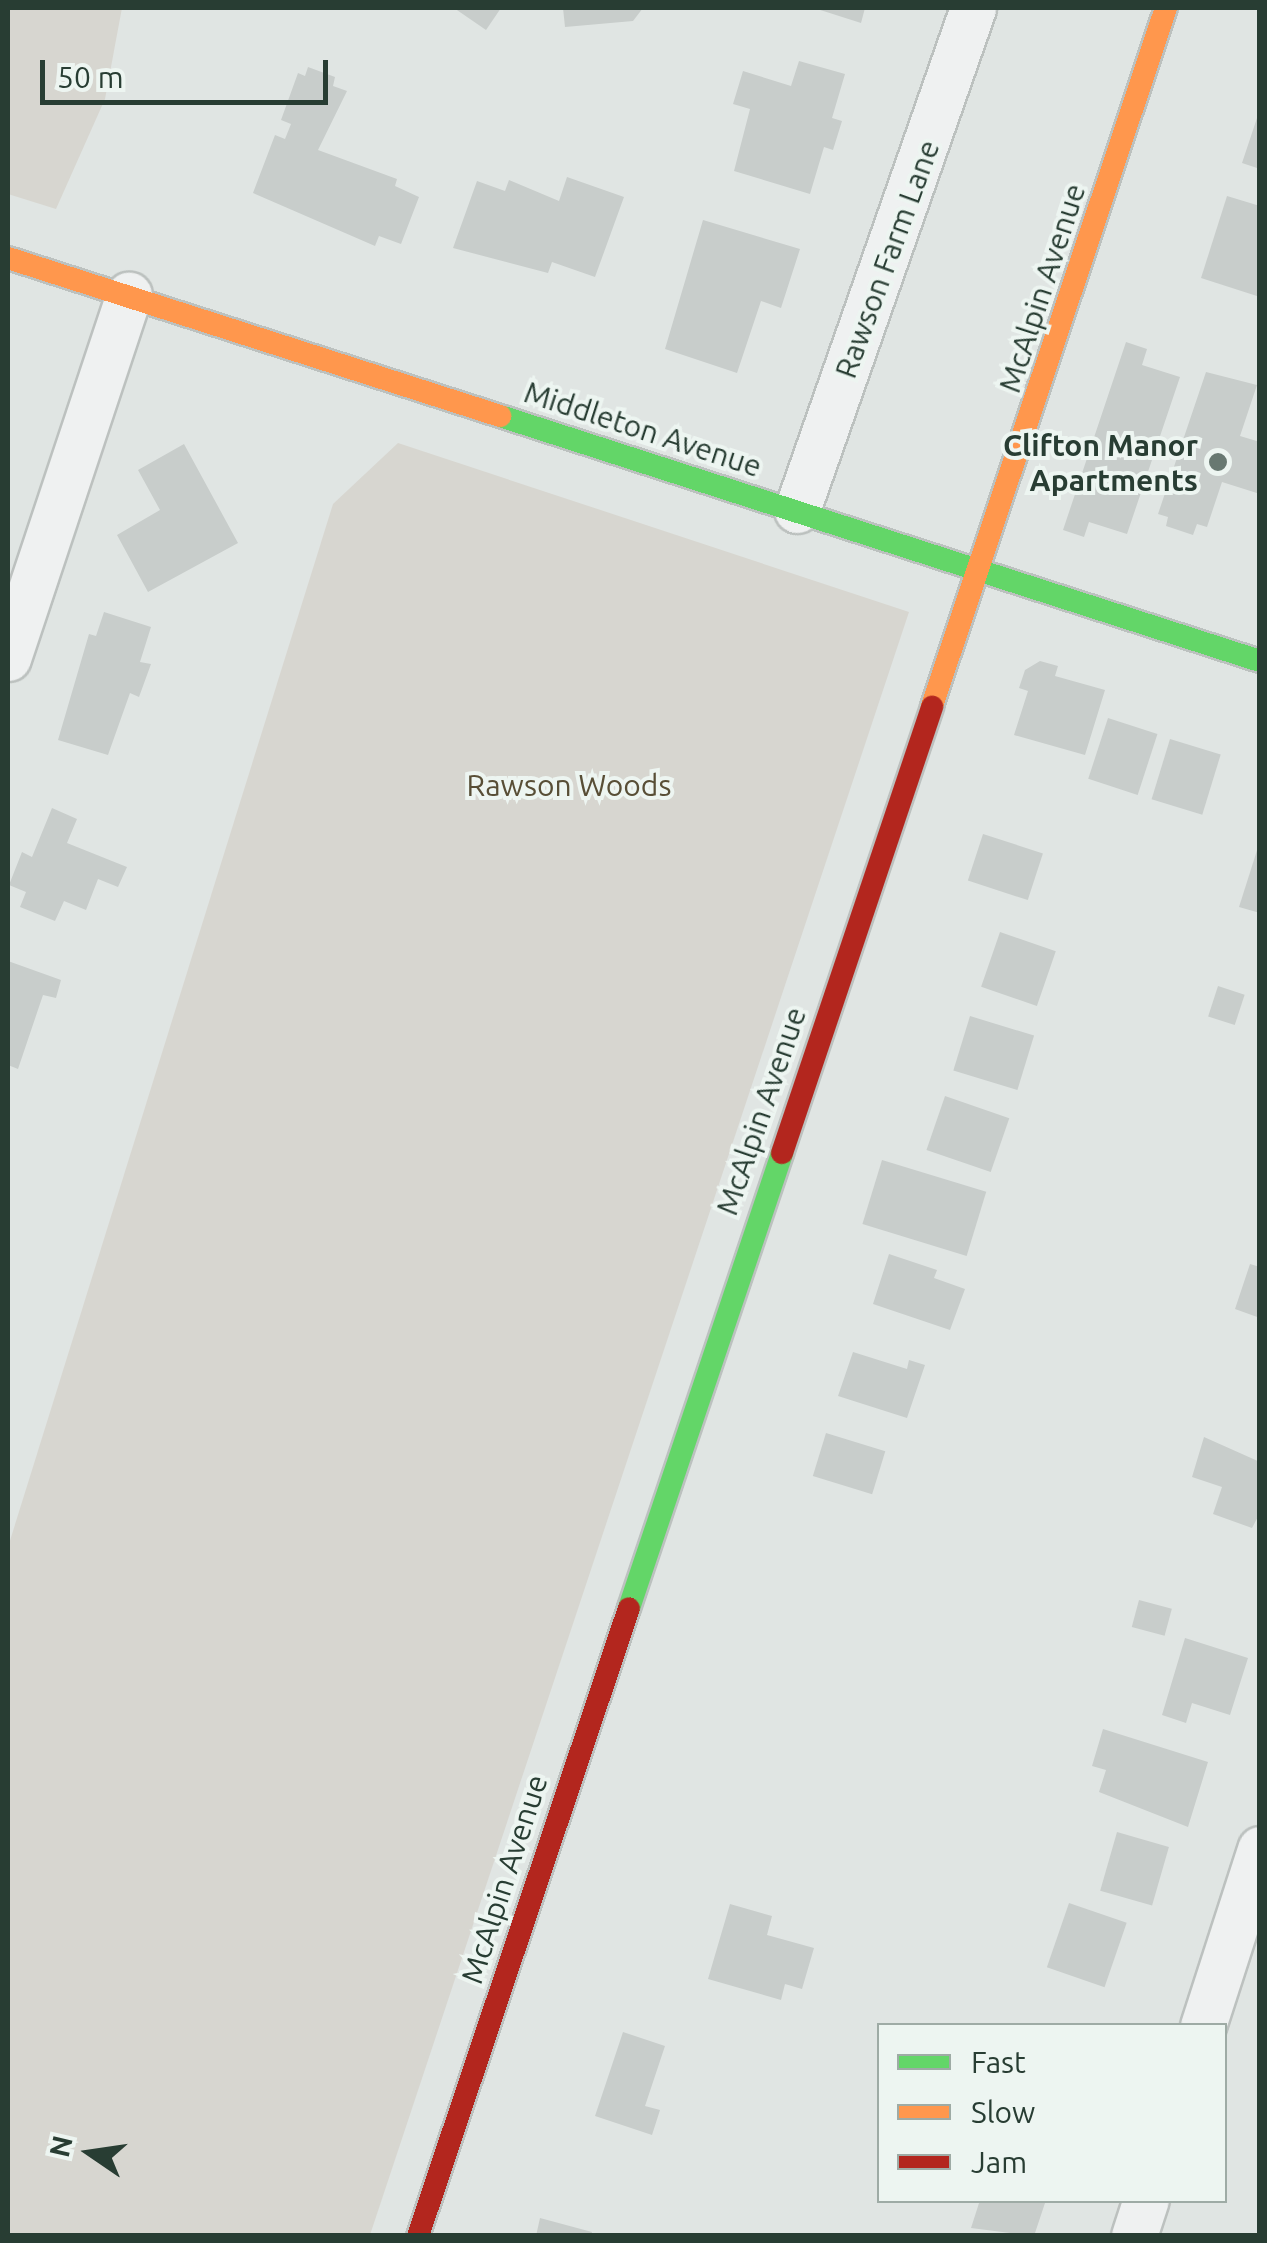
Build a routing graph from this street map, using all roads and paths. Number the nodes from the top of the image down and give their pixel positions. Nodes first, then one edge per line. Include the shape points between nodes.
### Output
1 (973, 8) edge
2 (1166, 8) edge
3 (8, 258) edge
4 (129, 295) junction
5 (797, 510) junction
6 (980, 567) junction
7 (8, 658) edge
8 (1260, 661) edge
9 (1260, 1849) edge
10 (1203, 2023) edge
11 (1145, 2203) edge
12 (418, 2236) edge
13 (1134, 2236) edge

1 - 5 street, Rawson Farm Lane
2 - 6 street, McAlpin Avenue
3 - 4 street, Middleton Avenue
4 - 5 street, Middleton Avenue
4 - 7 street
5 - 6 street, Middleton Avenue
6 - 8 street, Middleton Avenue
6 - 12 street, McAlpin Avenue via 732,1283
9 - 10 street
11 - 13 street

